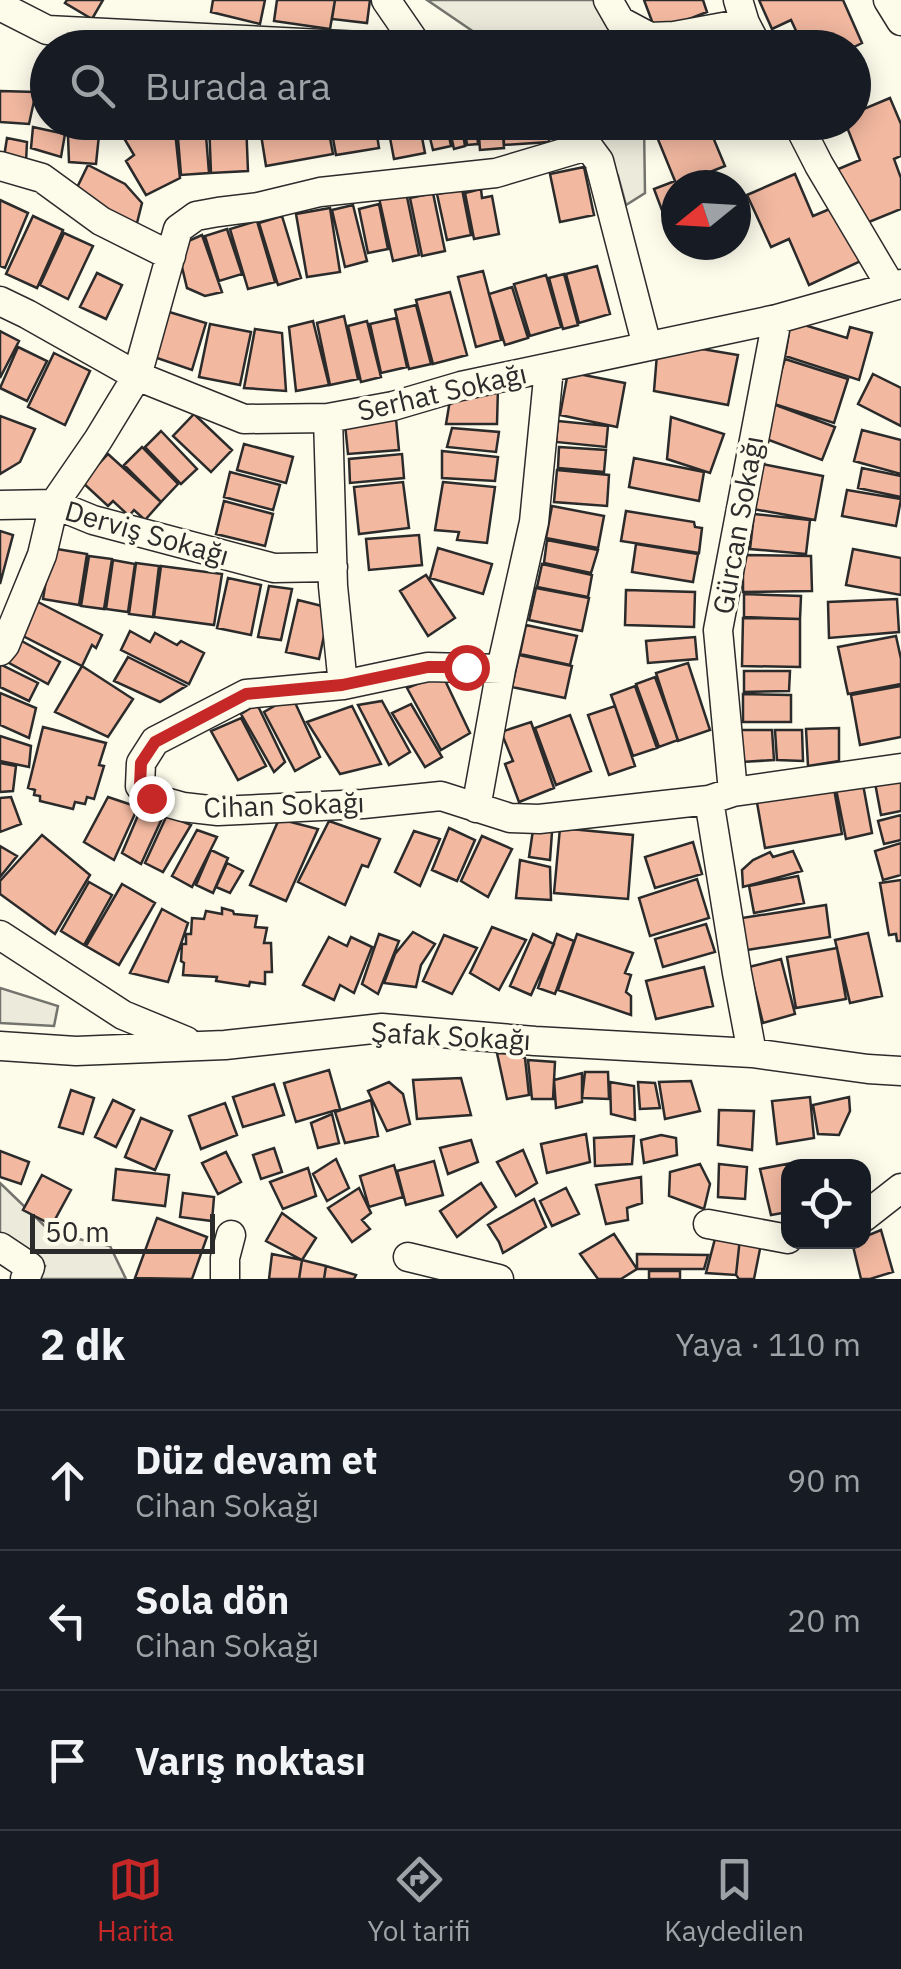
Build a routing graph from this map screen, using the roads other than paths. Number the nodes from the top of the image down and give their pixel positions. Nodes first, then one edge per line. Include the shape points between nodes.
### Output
1 (386, 0) edge
2 (608, 0) edge
3 (888, 0) edge
4 (0, 6) edge
5 (901, 21) edge
6 (747, 24) edge
7 (47, 30) edge
8 (407, 30) edge
9 (636, 30) edge
10 (710, 30) edge
11 (582, 140) edge
12 (806, 140) edge
13 (586, 146) junction
14 (0, 166) edge
15 (171, 256) junction
16 (896, 284) edge
17 (0, 301) edge
18 (777, 319) junction
19 (647, 346) junction
20 (549, 368) junction
21 (137, 376) junction
22 (328, 418) junction
23 (0, 504) edge
24 (54, 504) junction
25 (332, 567) junction
26 (0, 651) edge
27 (501, 669) junction
28 (342, 685) junction
29 (901, 768) edge
30 (721, 796) junction
31 (476, 808) junction
32 (0, 936) edge
33 (0, 1046) edge
34 (197, 1046) junction
35 (752, 1053) junction
36 (901, 1071) edge
37 (901, 1188) edge
38 (871, 1212) edge
39 (708, 1224) dead end
40 (231, 1235) dead end
41 (781, 1237) edge
42 (0, 1247) edge
43 (408, 1257) dead end
44 (25, 1279) edge
45 (225, 1279) edge
46 (499, 1279) edge

1 - 8 street
2 - 9 street via 620,21
3 - 5 street
4 - 7 street
6 - 10 street
11 - 13 street
12 - 16 street
13 - 15 street via 496,172 320,192 196,216 178,229
13 - 19 street via 599,161
14 - 15 street via 42,178 100,221
15 - 21 street
16 - 18 street, Serhat Sokağı
17 - 21 street, Serhat Sokağı
18 - 19 street, Serhat Sokağı
18 - 30 street, Gürcan Sokağı via 718,630
19 - 20 street, Serhat Sokağı
20 - 22 street, Serhat Sokağı
20 - 27 street via 534,522
21 - 22 street, Serhat Sokağı via 244,419
21 - 24 street
22 - 25 street
23 - 24 street
24 - 25 street, Derviş Sokağı via 274,568
24 - 26 street, Derviş Sokağı via 42,556
25 - 28 street
27 - 28 street, Cihan Sokağı via 428,667
27 - 31 street
28 - 31 street, Cihan Sokağı via 246,694 155,742 141,763 140,786 151,798 218,811 441,796
29 - 30 street, Cihan Sokağı
30 - 31 street, Cihan Sokağı via 540,819
30 - 35 street, Gürcan Sokağı
32 - 34 street via 122,1015
33 - 34 street, Şafak Sokağı
34 - 35 street, Şafak Sokağı via 382,1028
35 - 36 street, Şafak Sokağı
37 - 38 street
39 - 41 street
40 - 45 street
42 - 44 street via 30,1267
43 - 46 street

